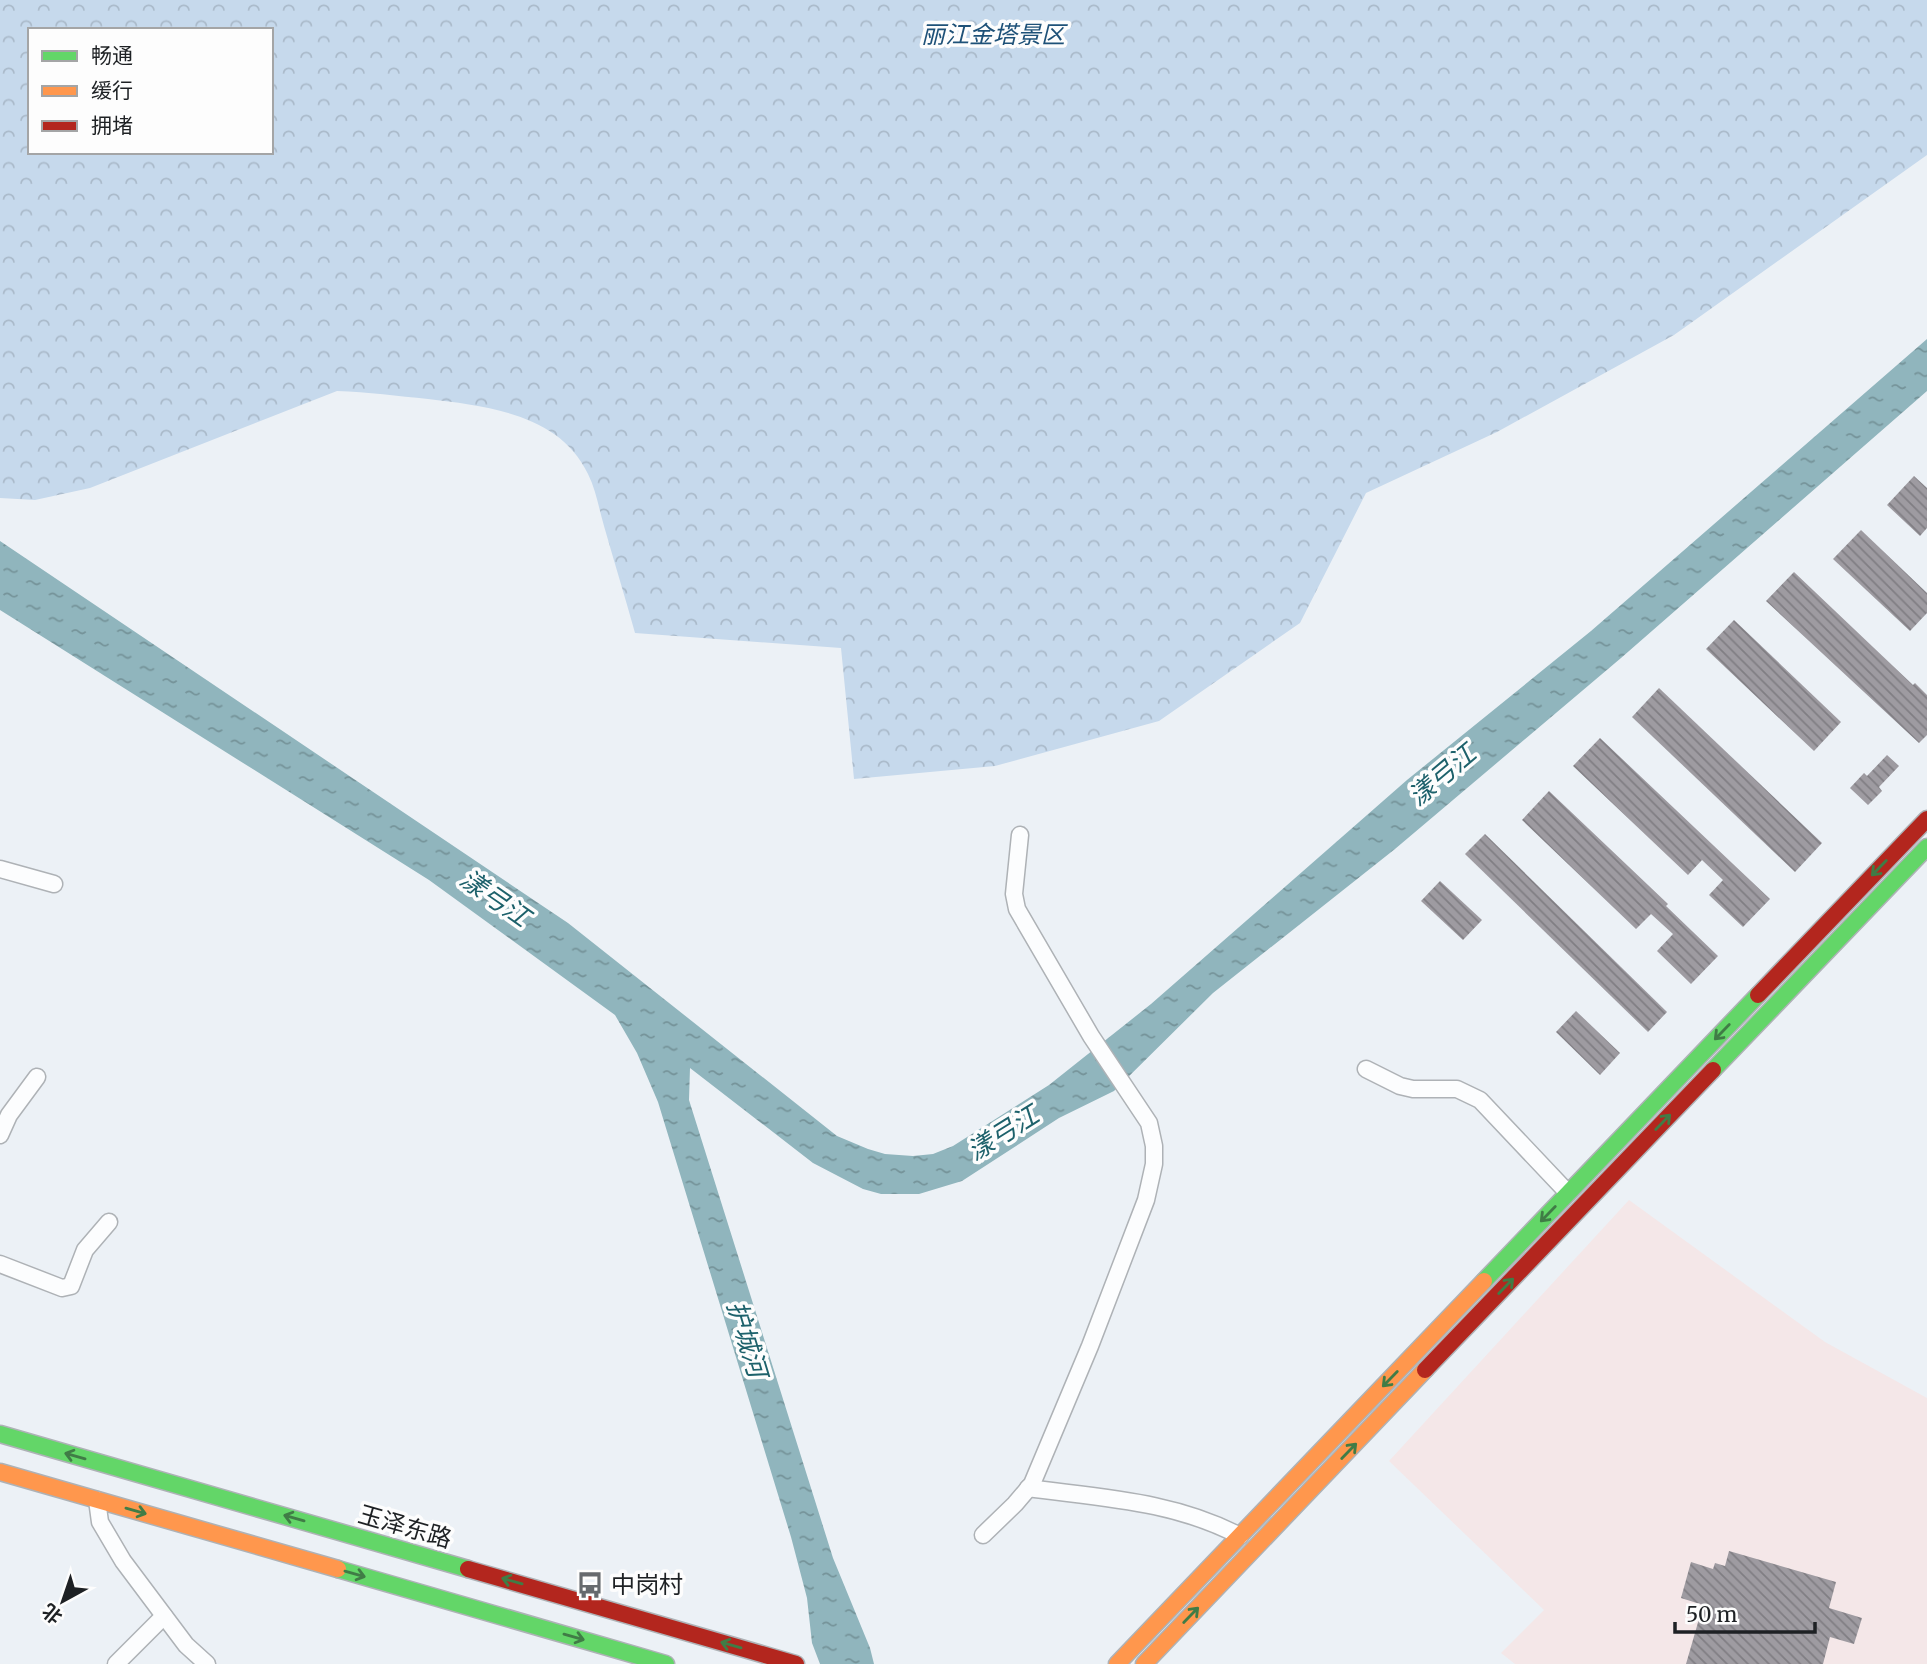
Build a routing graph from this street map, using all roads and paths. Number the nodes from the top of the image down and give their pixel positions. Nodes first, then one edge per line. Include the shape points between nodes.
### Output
1 (1927, 819) edge
2 (1020, 835) dead end
3 (1927, 847) edge
4 (0, 869) edge
5 (54, 884) dead end
6 (1366, 1069) dead end
7 (37, 1077) dead end
8 (0, 1135) edge
9 (1568, 1193) junction
10 (109, 1222) dead end
11 (0, 1264) edge
12 (0, 1434) edge
13 (0, 1472) edge
14 (1028, 1488) junction
15 (97, 1500) junction
16 (983, 1535) dead end
17 (1240, 1536) junction
18 (164, 1616) junction
19 (116, 1664) edge
20 (208, 1664) edge
21 (666, 1664) edge
22 (796, 1664) edge
23 (1116, 1664) edge
24 (1144, 1664) edge

1 -> 9 street
2 - 14 street via 1014,894 1017,909 1091,1036 1149,1123 1154,1146 1152,1182 1090,1346
24 -> 3 street
4 - 5 street
6 - 9 street via 1400,1086 1457,1089 1480,1100
7 - 8 street
9 -> 17 street
10 - 11 street via 85,1250 71,1286 62,1288
22 -> 12 street, 玉泽东路
13 - 15 street
14 - 16 street
14 - 17 street via 1175,1509
15 - 18 street via 105,1533
15 -> 21 street
17 - 23 street
18 - 19 street
18 - 20 street

